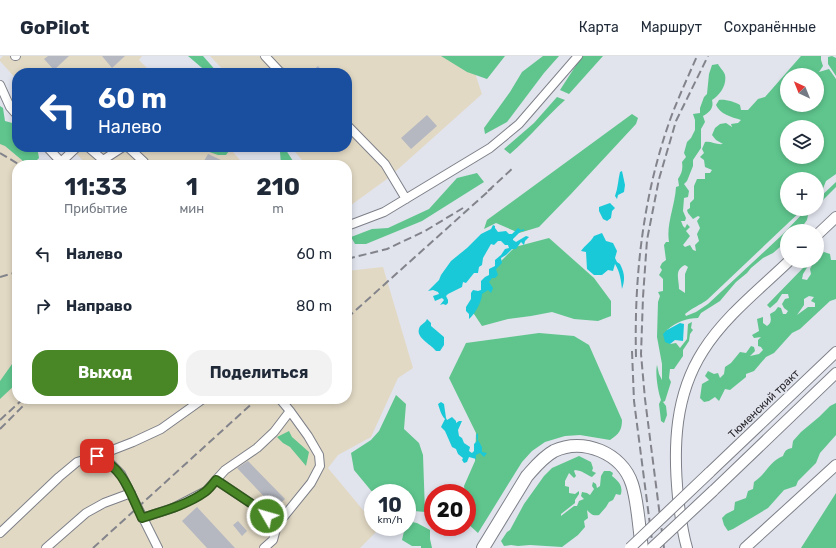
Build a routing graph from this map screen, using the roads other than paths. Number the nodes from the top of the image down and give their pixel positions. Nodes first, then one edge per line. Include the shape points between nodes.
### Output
1 (265, 56) edge
2 (578, 56) edge
3 (276, 68) edge
4 (0, 85) edge
5 (12, 109) edge
6 (352, 130) edge
7 (51, 152) edge
8 (73, 152) edge
9 (94, 152) edge
10 (115, 152) edge
11 (133, 152) edge
12 (58, 160) edge
13 (66, 160) edge
14 (103, 160) edge
15 (103, 160) edge
16 (142, 160) edge
17 (406, 200) junction
18 (836, 217) edge
19 (352, 224) edge
20 (824, 228) edge
21 (782, 268) edge
22 (836, 352) edge
23 (836, 374) edge
24 (196, 404) edge
25 (284, 404) edge
26 (290, 411) junction
27 (97, 456) junction
28 (836, 465) edge
29 (216, 480) junction
30 (131, 493) junction
31 (142, 518) junction
32 (277, 525) junction
33 (0, 533) edge
34 (155, 547) edge
35 (687, 547) edge
36 (46, 548) edge
37 (264, 548) edge
38 (483, 548) edge
39 (630, 548) edge
40 (642, 548) edge
41 (652, 548) edge
42 (745, 548) edge

1 - 3 street
2 - 17 street via 505,136
4 - 5 street
6 - 17 street via 385,164
7 - 12 street
8 - 13 street
9 - 14 street
10 - 15 street
11 - 16 street
17 - 19 street
18 - 20 main road
21 - 35 main road via 713,337 688,380 678,416 676,457 681,520
22 - 39 main road, Тюменский тракт, bridge
23 - 41 main road, bridge
24 - 27 street via 161,429
25 - 26 street
26 - 29 street via 274,432 257,448 225,470
26 - 32 street via 319,455 320,466 311,483
27 - 30 street via 108,461 121,474
27 - 33 street via 77,462
28 - 42 main road
29 - 31 street via 206,491 194,498
29 - 32 street via 258,508
30 - 31 street
30 - 36 street via 86,513
31 - 34 street
32 - 37 street via 272,540
38 - 40 highway via 527,476 543,458 573,445 604,452 627,474 632,483

